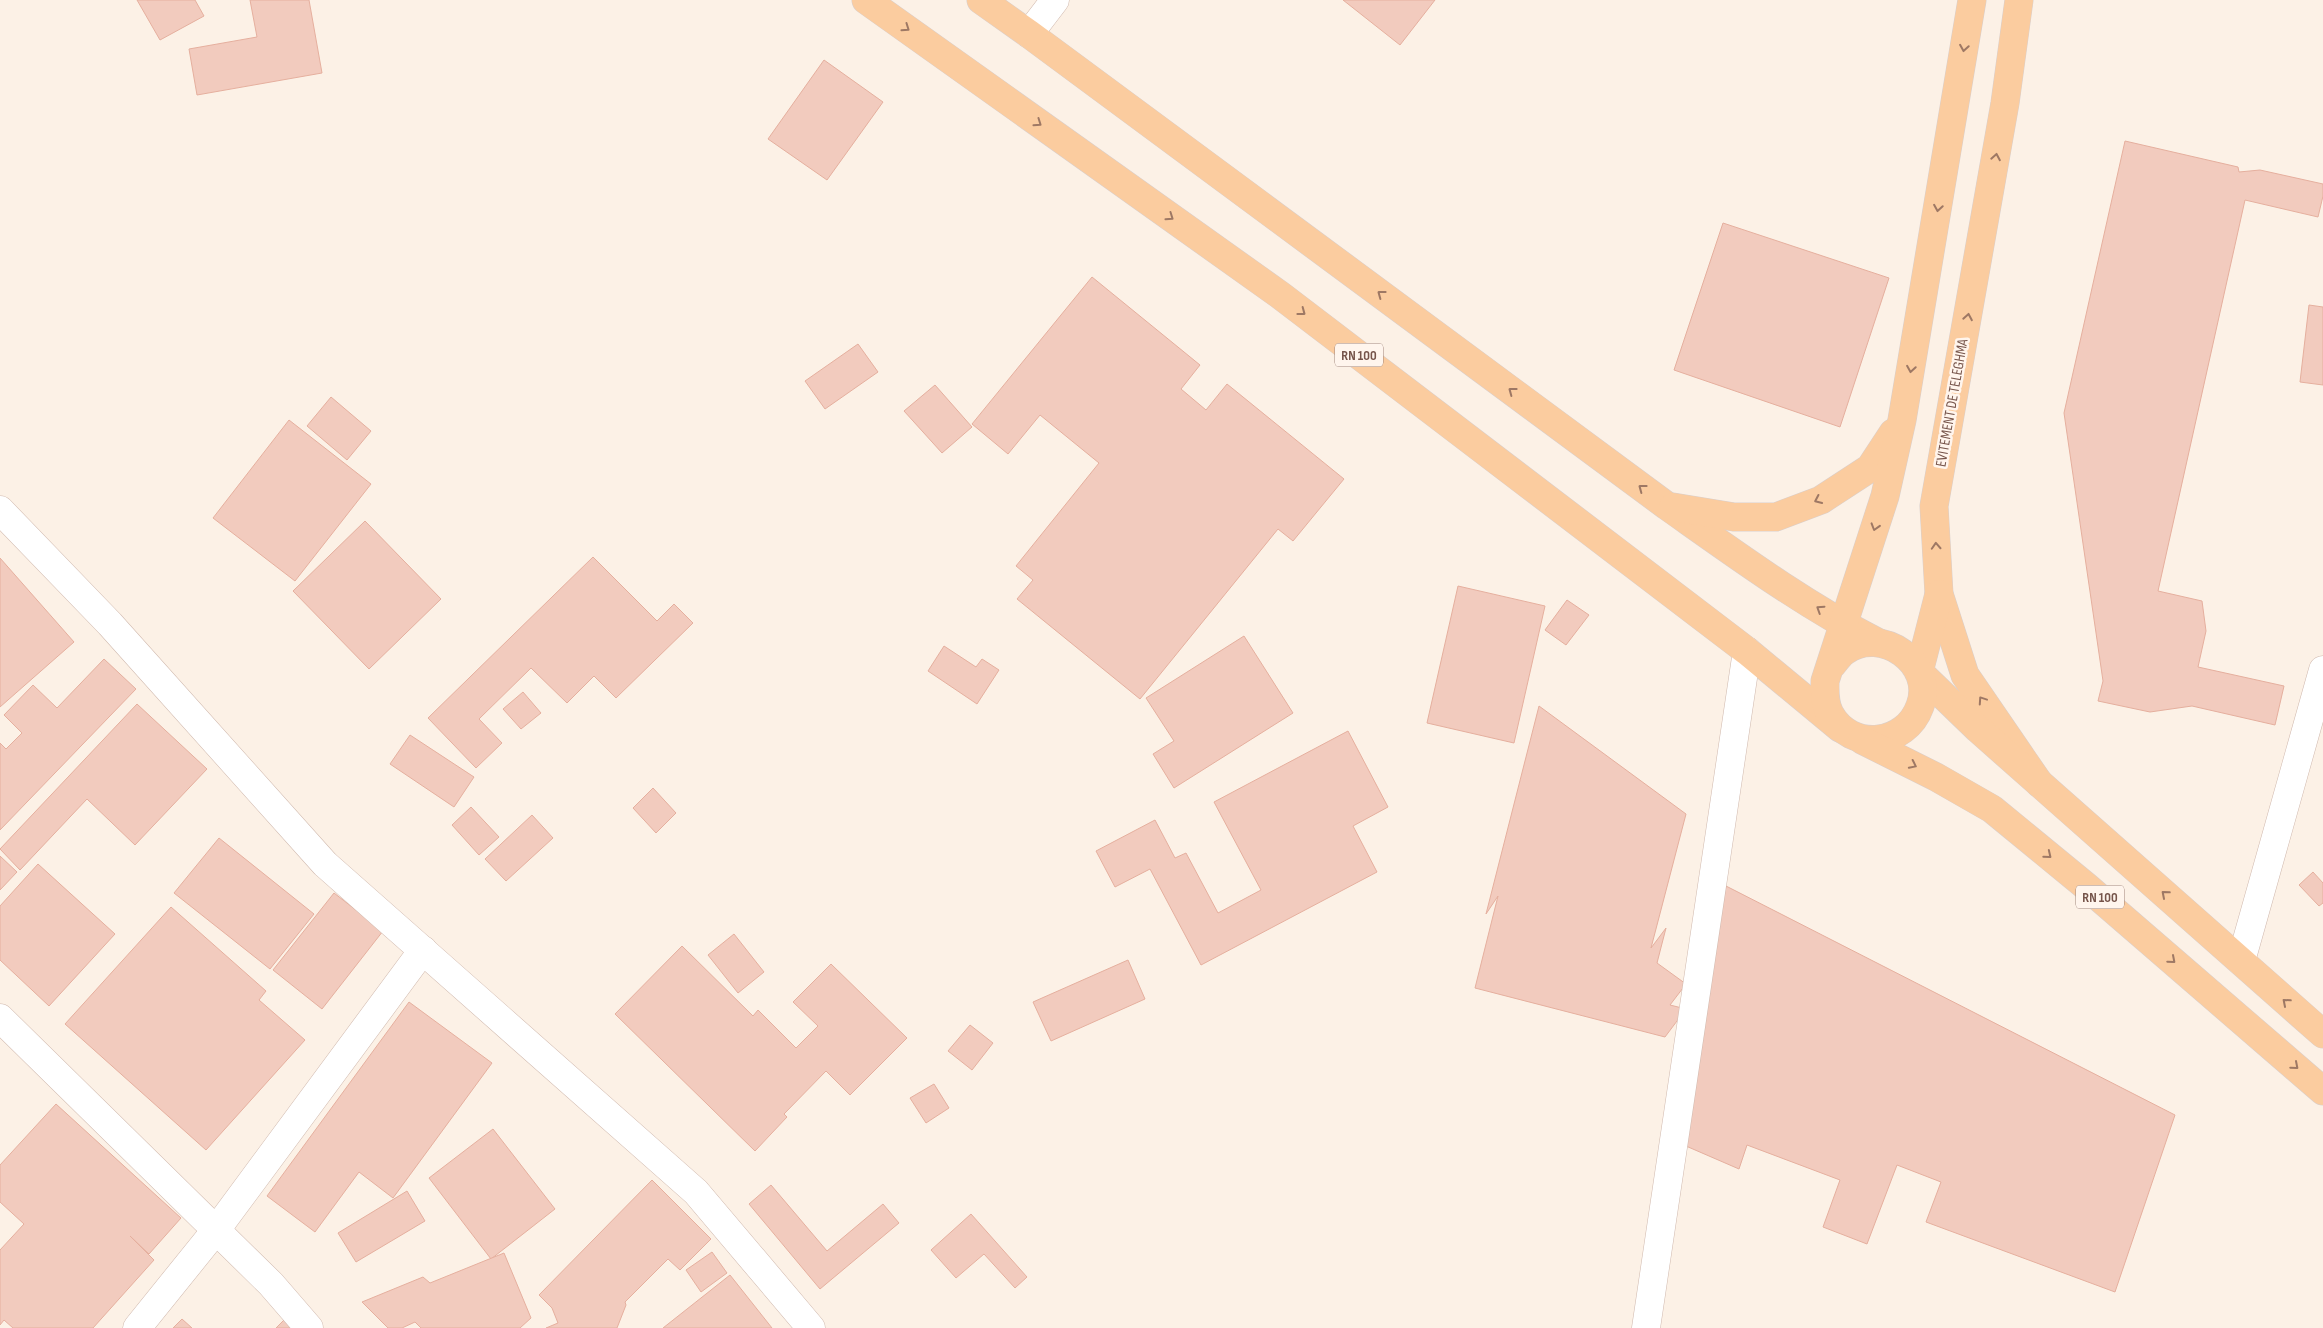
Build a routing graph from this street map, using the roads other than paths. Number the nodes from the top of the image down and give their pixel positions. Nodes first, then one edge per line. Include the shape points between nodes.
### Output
1 (866, 0) edge
2 (981, 0) edge
3 (1055, 0) edge
4 (1972, 0) edge
5 (2019, 0) edge
6 (1029, 34) junction
7 (1902, 420) junction
8 (1667, 506) junction
9 (0, 510) edge
10 (1939, 594) junction
11 (1844, 625) junction
12 (1877, 642) junction
13 (1747, 650) junction
14 (1832, 665) junction
15 (2323, 670) edge
16 (1918, 672) junction
17 (1847, 732) junction
18 (2039, 783) junction
19 (423, 950) junction
20 (2241, 961) junction
21 (0, 1018) edge
22 (2323, 1034) edge
23 (2323, 1091) edge
24 (216, 1230) junction
25 (137, 1328) edge
26 (309, 1328) edge
27 (811, 1328) edge
28 (1646, 1328) edge

1 -> 13 main road, RN 100 via 1280,295
2 - 6 main road
3 - 6 street
4 -> 7 main road
10 -> 5 main road, EVITEMENT DE TELEGHMA via 1934,506 2005,103
8 -> 6 main road
7 -> 8 main road via 1870,468 1822,500 1776,518 1734,517
7 -> 11 main road via 1885,496
11 -> 8 main road
9 - 19 street via 110,624 325,864
10 - 16 main road
18 -> 10 main road, EVITEMENT DE TELEGHMA via 1965,675
11 - 12 main road
11 - 14 main road
12 - 14 main road via 1860,644 1845,651
12 - 16 main road via 1894,646 1909,657
13 - 17 main road, RN 100
13 - 28 street
14 - 17 main road via 1825,680 1825,698 1830,714
15 - 20 street
16 - 17 main road via 1922,688 1921,705 1903,731 1888,738 1870,740
16 - 18 main road, RN 100
17 -> 23 main road, RN 100 via 1992,809 2088,886
20 -> 18 main road, RN 100
19 - 24 street
19 - 27 street via 696,1192
22 -> 20 main road, RN 100
21 - 24 street
24 - 25 street
24 - 26 street via 272,1284

